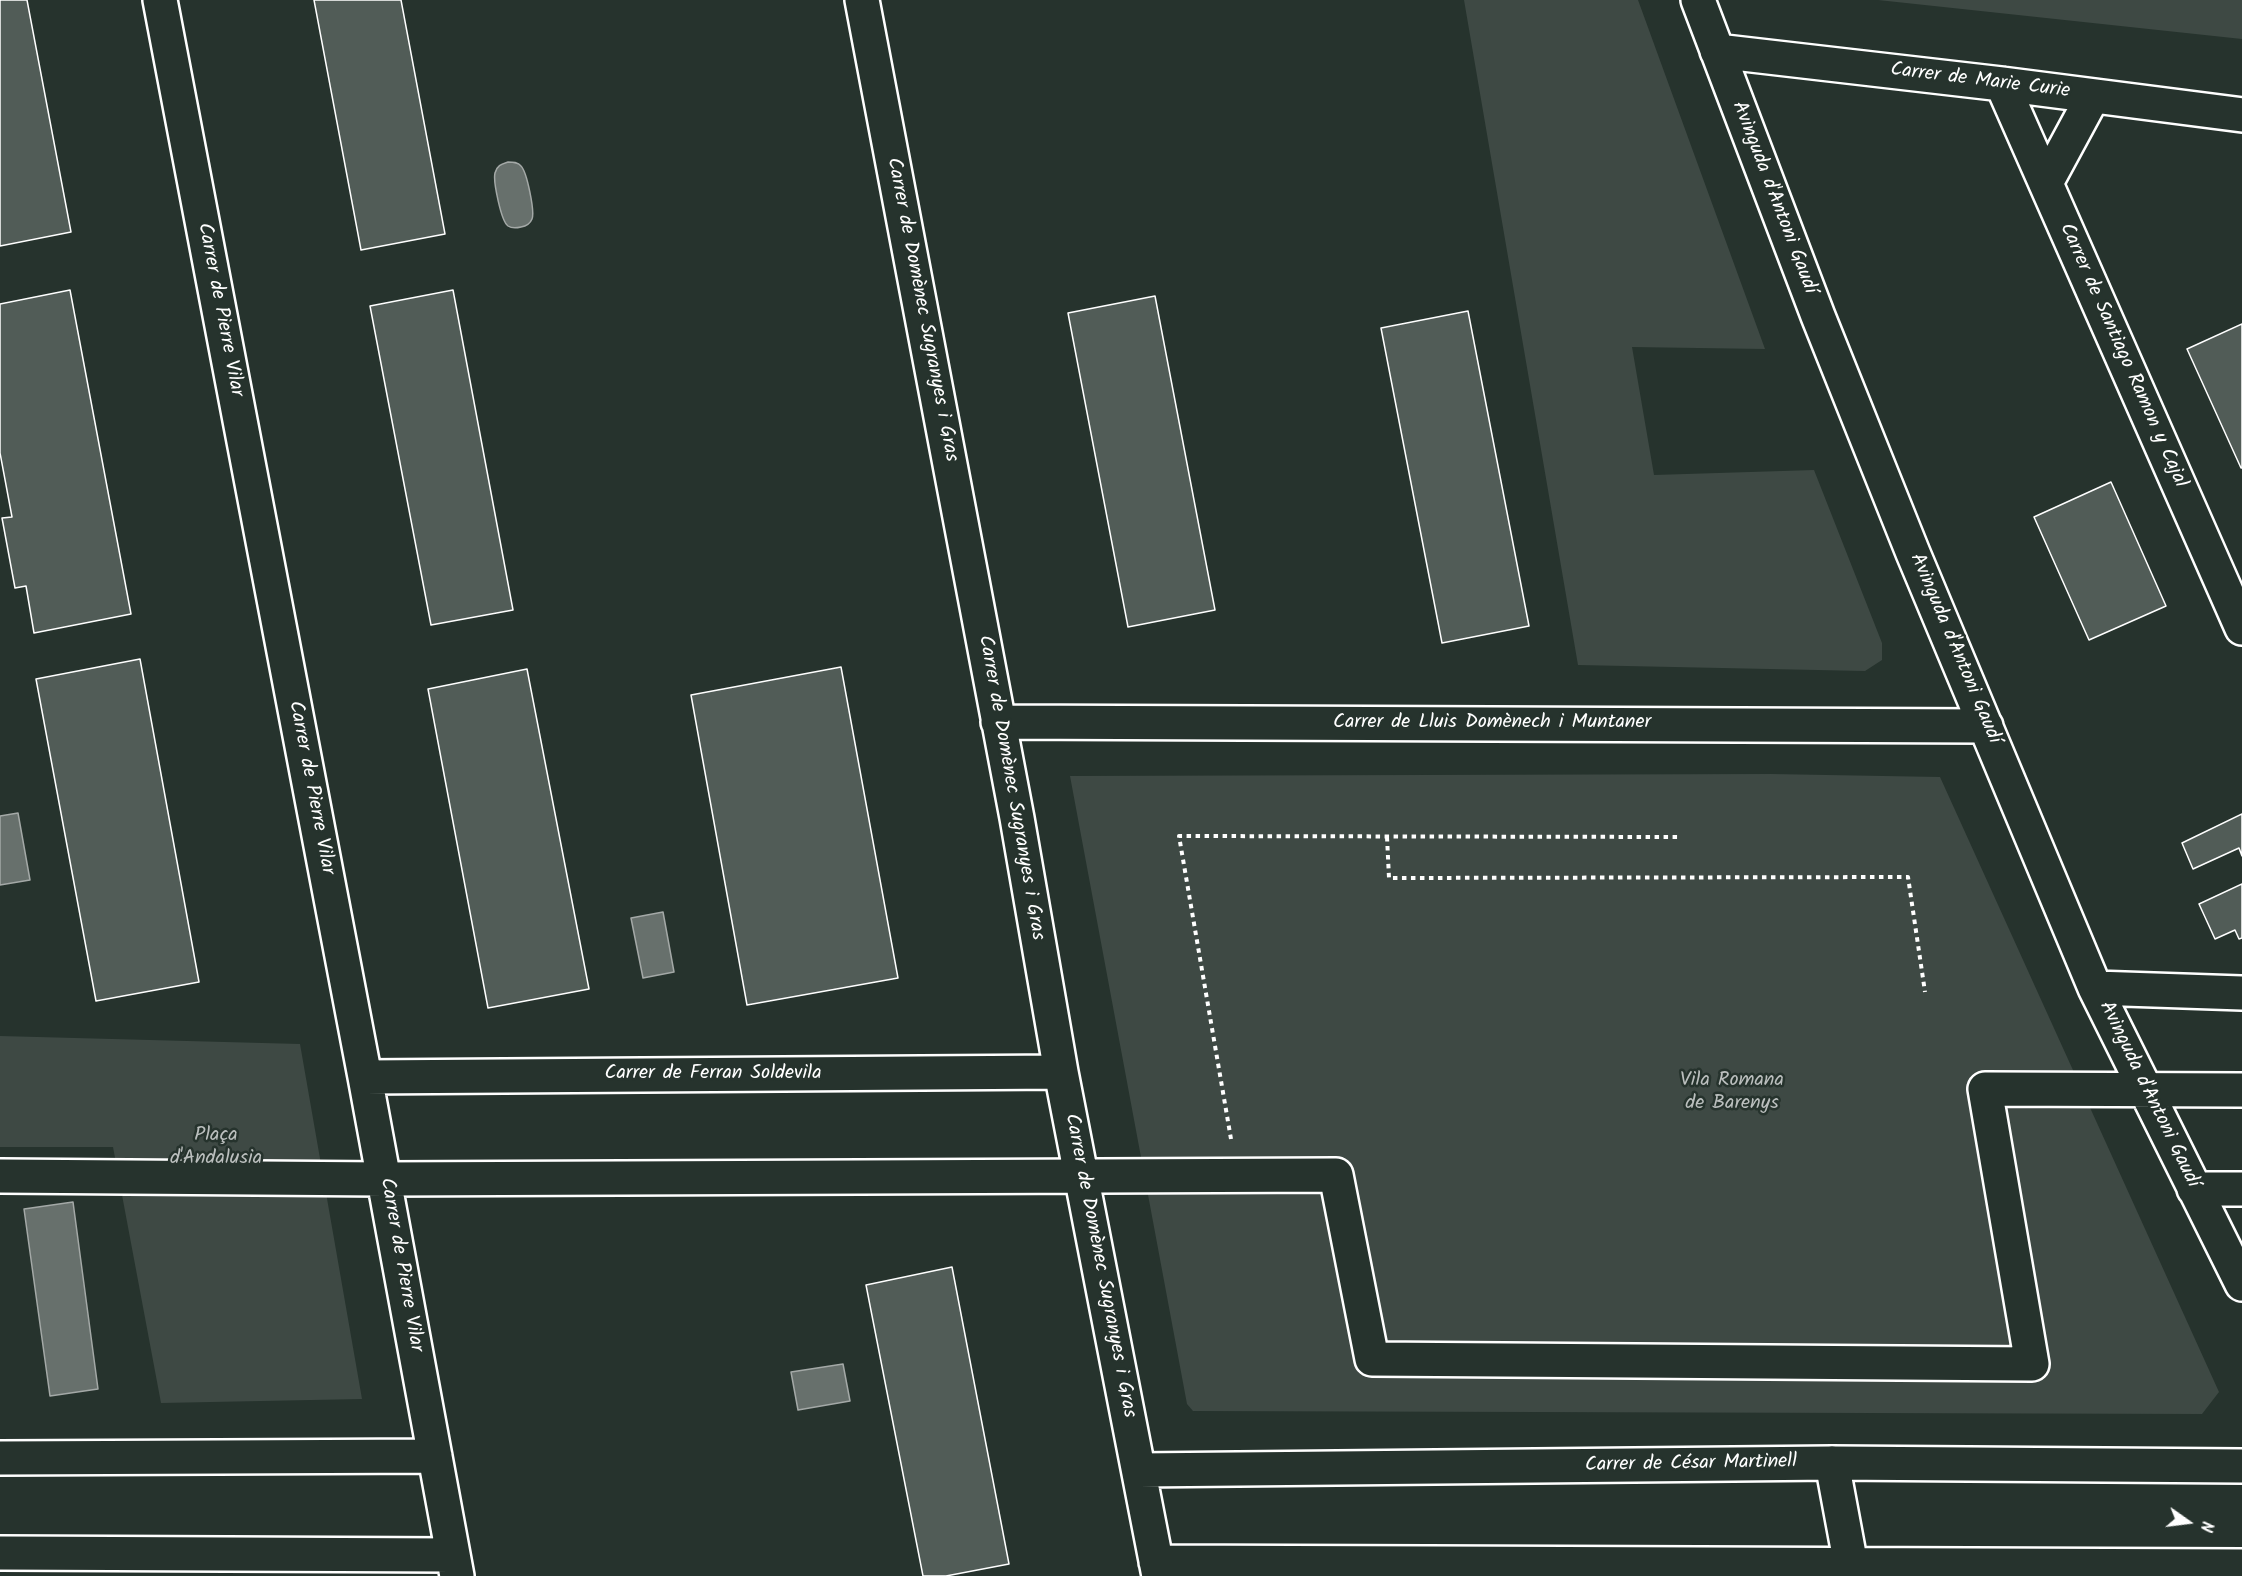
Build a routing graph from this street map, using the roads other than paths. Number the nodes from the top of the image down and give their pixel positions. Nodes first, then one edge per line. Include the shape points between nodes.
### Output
1 (160, 0) edge
2 (862, 0) edge
3 (1698, 0) edge
4 (1717, 51) junction
5 (2002, 84) junction
6 (2093, 96) junction
7 (2242, 115) edge
8 (2046, 183) junction
9 (2242, 628) edge
10 (998, 722) junction
11 (1986, 726) junction
12 (2095, 988) junction
13 (2242, 993) edge
14 (1061, 1072) junction
15 (365, 1077) junction
16 (2144, 1089) junction
17 (2242, 1090) edge
18 (1082, 1175) junction
19 (0, 1176) edge
20 (384, 1179) junction
21 (2194, 1189) junction
22 (2242, 1189) edge
23 (2242, 1284) edge
24 (435, 1456) junction
25 (0, 1458) edge
26 (1832, 1463) junction
27 (2242, 1466) edge
28 (1139, 1470) junction
29 (0, 1552) edge
30 (455, 1565) edge
31 (2242, 1566) edge
32 (1158, 1569) edge
33 (1852, 1570) edge

1 - 15 street, Carrer de Pierre Vilar
2 - 10 street, Carrer de Domènec Sugranyes i Gras
3 - 4 street, Avinguda d'Antoni Gaudí
4 - 5 street, Carrer de Marie Curie
4 - 11 street, Avinguda d'Antoni Gaudí via 1818,316
5 - 6 street, Carrer de Marie Curie
5 - 8 street, Carrer de Santiago Ramon y Cajal
6 - 7 street, Carrer de Marie Curie
6 - 8 street
8 - 9 street, Carrer de Santiago Ramon y Cajal
10 - 11 street, Carrer de Lluis Domènech i Muntaner
10 - 14 street, Carrer de Domènec Sugranyes i Gras
11 - 12 street, Avinguda d'Antoni Gaudí
12 - 13 street
12 - 16 street, Avinguda d'Antoni Gaudí
14 - 15 street, Carrer de Ferran Soldevila
14 - 18 street, Carrer de Domènec Sugranyes i Gras
15 - 20 street, Carrer de Pierre Vilar
16 - 17 street
16 - 18 street via 1985,1089 2032,1364 1372,1359 1336,1175
16 - 21 street, Avinguda d'Antoni Gaudí
18 - 20 street
18 - 28 street, Carrer de Domènec Sugranyes i Gras
19 - 20 street
20 - 24 street, Carrer de Pierre Vilar
21 - 22 street
21 - 23 street, Avinguda d'Antoni Gaudí
24 - 25 street
24 - 30 street, Carrer de Pierre Vilar
26 - 27 street, Carrer de César Martinell
26 - 28 street, Carrer de César Martinell
26 - 33 street
28 - 32 street, Carrer de Domènec Sugranyes i Gras
29 - 30 street
31 - 33 street
32 - 33 street

